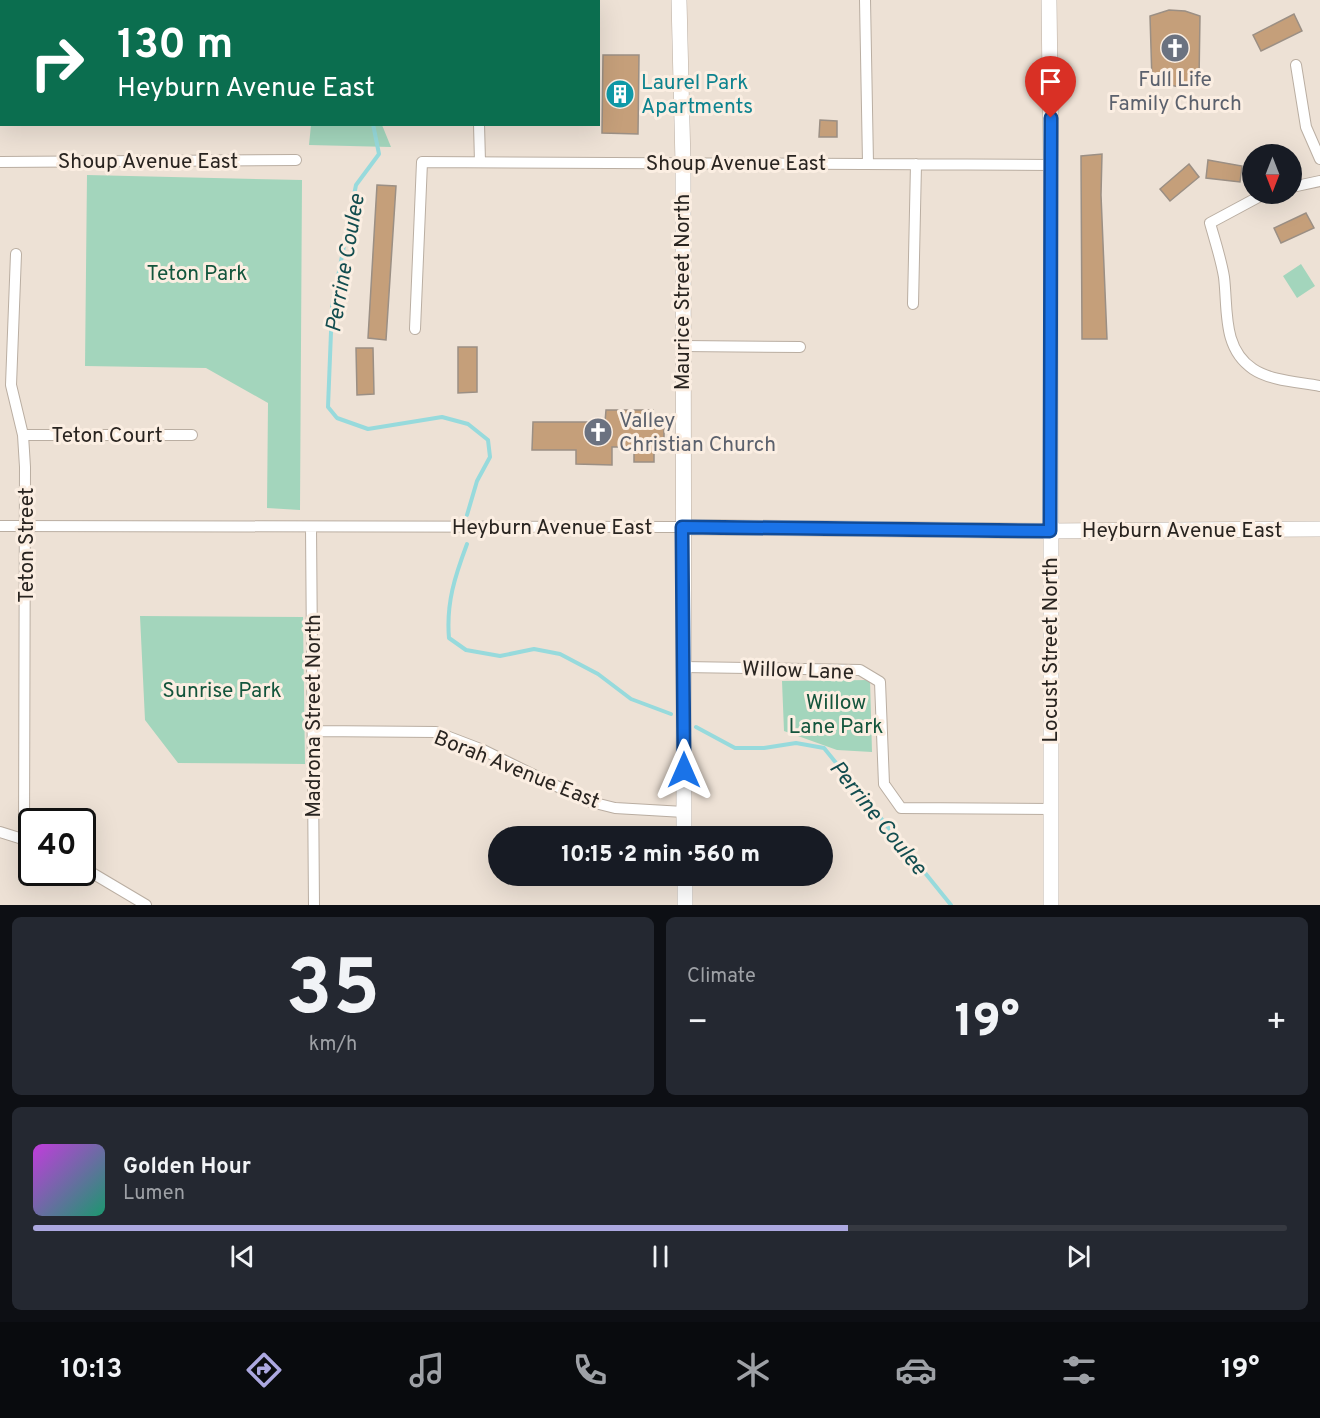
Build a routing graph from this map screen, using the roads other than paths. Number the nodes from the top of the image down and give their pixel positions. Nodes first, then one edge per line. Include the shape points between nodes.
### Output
1 (679, 0) edge
2 (865, 0) edge
3 (1049, 0) edge
4 (1296, 65) dead end
5 (479, 126) edge
6 (1320, 159) edge
7 (296, 160) dead end
8 (0, 162) edge
9 (480, 162) junction
10 (683, 163) junction
11 (868, 163) junction
12 (916, 164) junction
13 (1051, 165) junction
14 (1320, 181) edge
15 (1302, 185) edge
16 (1243, 204) edge
17 (16, 254) dead end
18 (913, 304) dead end
19 (415, 330) dead end
20 (682, 346) junction
21 (800, 347) dead end
22 (1320, 386) edge
23 (23, 435) junction
24 (192, 435) dead end
25 (0, 526) edge
26 (27, 526) junction
27 (311, 527) junction
28 (682, 527) junction
29 (1320, 529) edge
30 (1050, 531) junction
31 (683, 667) junction
32 (313, 731) junction
33 (28, 808) edge
34 (1050, 809) junction
35 (684, 812) junction
36 (684, 826) edge
37 (0, 832) edge
38 (18, 837) edge
39 (96, 875) edge
40 (685, 886) edge
41 (146, 905) edge
42 (314, 905) edge
43 (685, 905) edge
44 (1051, 905) edge

1 - 10 street, Maurice Street North
2 - 11 street
3 - 13 street, Locust Street North
4 - 6 street via 1306,128
5 - 9 street
7 - 8 street, Shoup Avenue East
9 - 10 street, Shoup Avenue East
9 - 19 street, Shoup Avenue East via 422,162
10 - 11 street, Shoup Avenue East
10 - 20 street, Maurice Street North
11 - 12 street, Shoup Avenue East
12 - 13 street, Shoup Avenue East
12 - 18 street
13 - 30 street, Locust Street North
14 - 15 street
16 - 22 street via 1210,223 1223,275 1229,336 1242,360 1255,371
17 - 23 street, Teton Street via 11,385
20 - 21 street
20 - 28 street, Maurice Street North
23 - 24 street, Teton Court
23 - 26 street, Teton Street
25 - 26 street, Heyburn Avenue East
26 - 27 street, Heyburn Avenue East
26 - 33 street, Teton Street
27 - 28 street, Heyburn Avenue East
27 - 32 street, Madrona Street North
28 - 30 street, Heyburn Avenue East
28 - 31 street, Maurice Street North
29 - 30 street, Heyburn Avenue East
30 - 34 street, Locust Street North
31 - 34 street, Willow Lane via 860,670 880,682 884,784 901,808
31 - 35 street, Maurice Street North
32 - 35 street, Borah Avenue East via 436,732 483,750 587,801 615,808
32 - 42 street, Madrona Street North
34 - 44 street, Locust Street North
35 - 36 street, Maurice Street North
37 - 38 street
39 - 41 street
40 - 43 street

